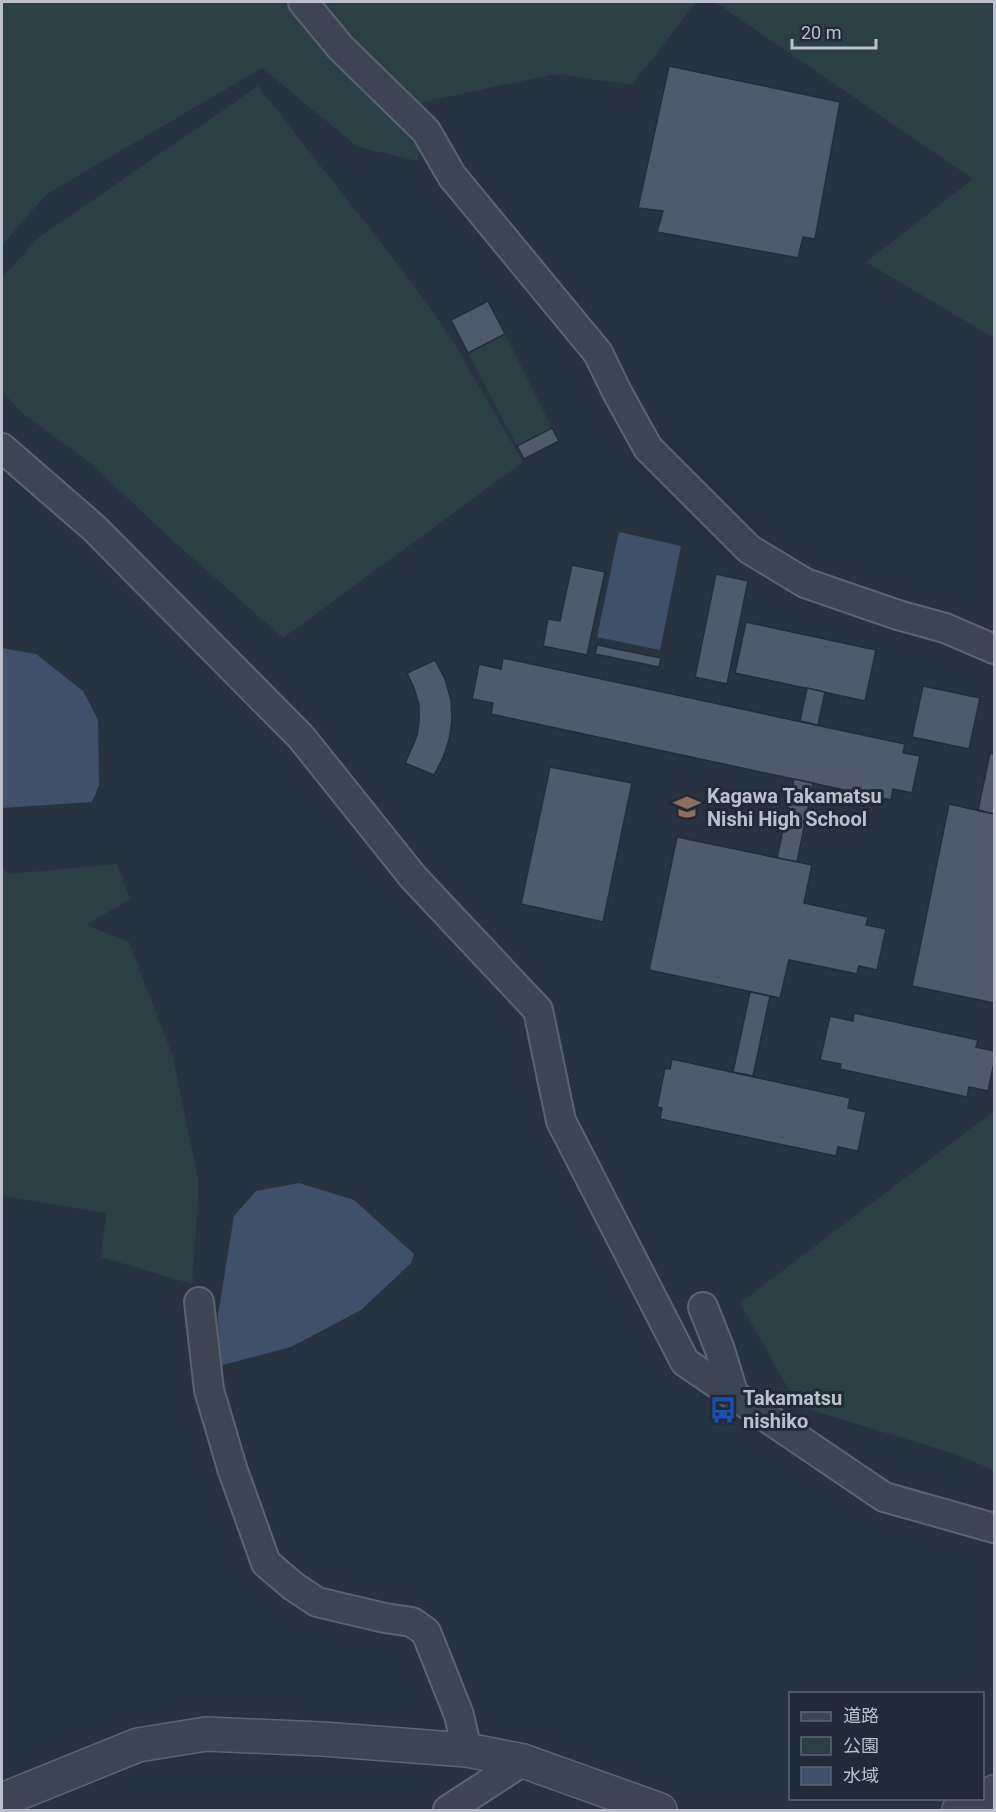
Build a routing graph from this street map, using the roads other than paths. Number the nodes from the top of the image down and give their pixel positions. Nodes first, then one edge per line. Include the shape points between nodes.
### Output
1 (303, 2) edge
2 (2, 448) edge
3 (994, 649) edge
4 (199, 1302) dead end
5 (703, 1307) dead end
6 (734, 1396) junction
7 (994, 1528) edge
8 (467, 1750) junction
9 (523, 1761) junction
10 (2, 1800) edge
11 (978, 1800) edge
12 (448, 1810) edge
13 (660, 1810) edge
14 (959, 1810) edge

1 - 3 street via 341,48 426,131 452,176 598,353 648,448 748,549 805,583 945,628
2 - 6 street via 94,528 302,737 413,877 538,1010 561,1121 685,1362
4 - 8 street via 209,1390 266,1563 317,1602 412,1622 426,1632 459,1715
5 - 6 street
6 - 7 street via 884,1497
8 - 9 street
8 - 10 street via 206,1734 138,1745
9 - 12 street
9 - 13 street
11 - 14 street

